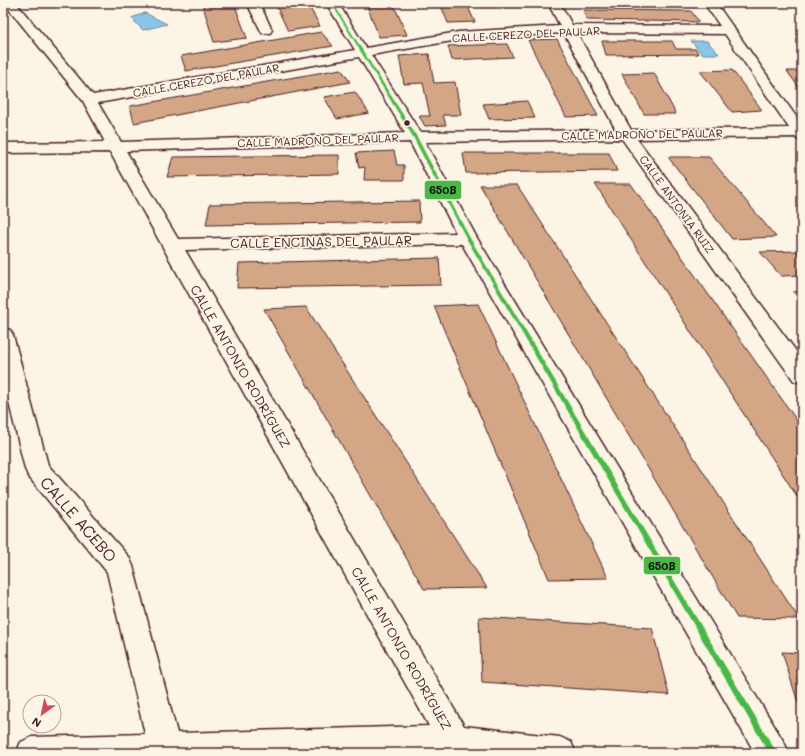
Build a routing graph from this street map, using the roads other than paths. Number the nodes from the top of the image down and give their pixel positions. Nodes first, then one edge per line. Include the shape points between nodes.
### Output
1 (10, 3) edge
2 (253, 3) edge
3 (332, 3) edge
4 (554, 3) edge
5 (710, 3) edge
6 (569, 29) junction
7 (266, 30) dead end
8 (728, 30) junction
9 (362, 53) junction
10 (89, 100) junction
11 (801, 133) edge
12 (626, 134) junction
13 (415, 137) junction
14 (115, 146) junction
15 (3, 148) edge
16 (468, 238) junction
17 (173, 245) junction
18 (3, 335) edge
19 (802, 375) edge
20 (455, 741) junction
21 (165, 750) junction
22 (32, 753) edge
23 (560, 753) edge
24 (773, 753) edge

1 - 10 street, CALLE ANTONIO RODRÍGUEZ
2 - 7 street
3 - 9 street
4 - 6 street, CALLE ANTONIA RUIZ
5 - 8 street
6 - 8 street, CALLE CEREZO DEL PAULAR
6 - 9 street, CALLE CEREZO DEL PAULAR via 458,36
6 - 12 street, CALLE ANTONIA RUIZ
8 - 11 street
9 - 10 street, CALLE CEREZO DEL PAULAR
9 - 13 street
10 - 14 street, CALLE ANTONIO RODRÍGUEZ
11 - 12 street, CALLE MADROÑO DEL PAULAR
12 - 13 street, CALLE MADROÑO DEL PAULAR
12 - 19 street, CALLE ANTONIA RUIZ
13 - 14 street, CALLE MADROÑO DEL PAULAR
13 - 16 street
14 - 15 street, CALLE MADROÑO DEL PAULAR
14 - 17 street, CALLE ANTONIO RODRÍGUEZ
16 - 17 street, CALLE ENCINAS DEL PAULAR
16 - 24 street
17 - 20 street, CALLE ANTONIO RODRÍGUEZ
18 - 21 street, CALLE ACEBO via 37,469 119,566
20 - 21 street
20 - 23 street
21 - 22 street

